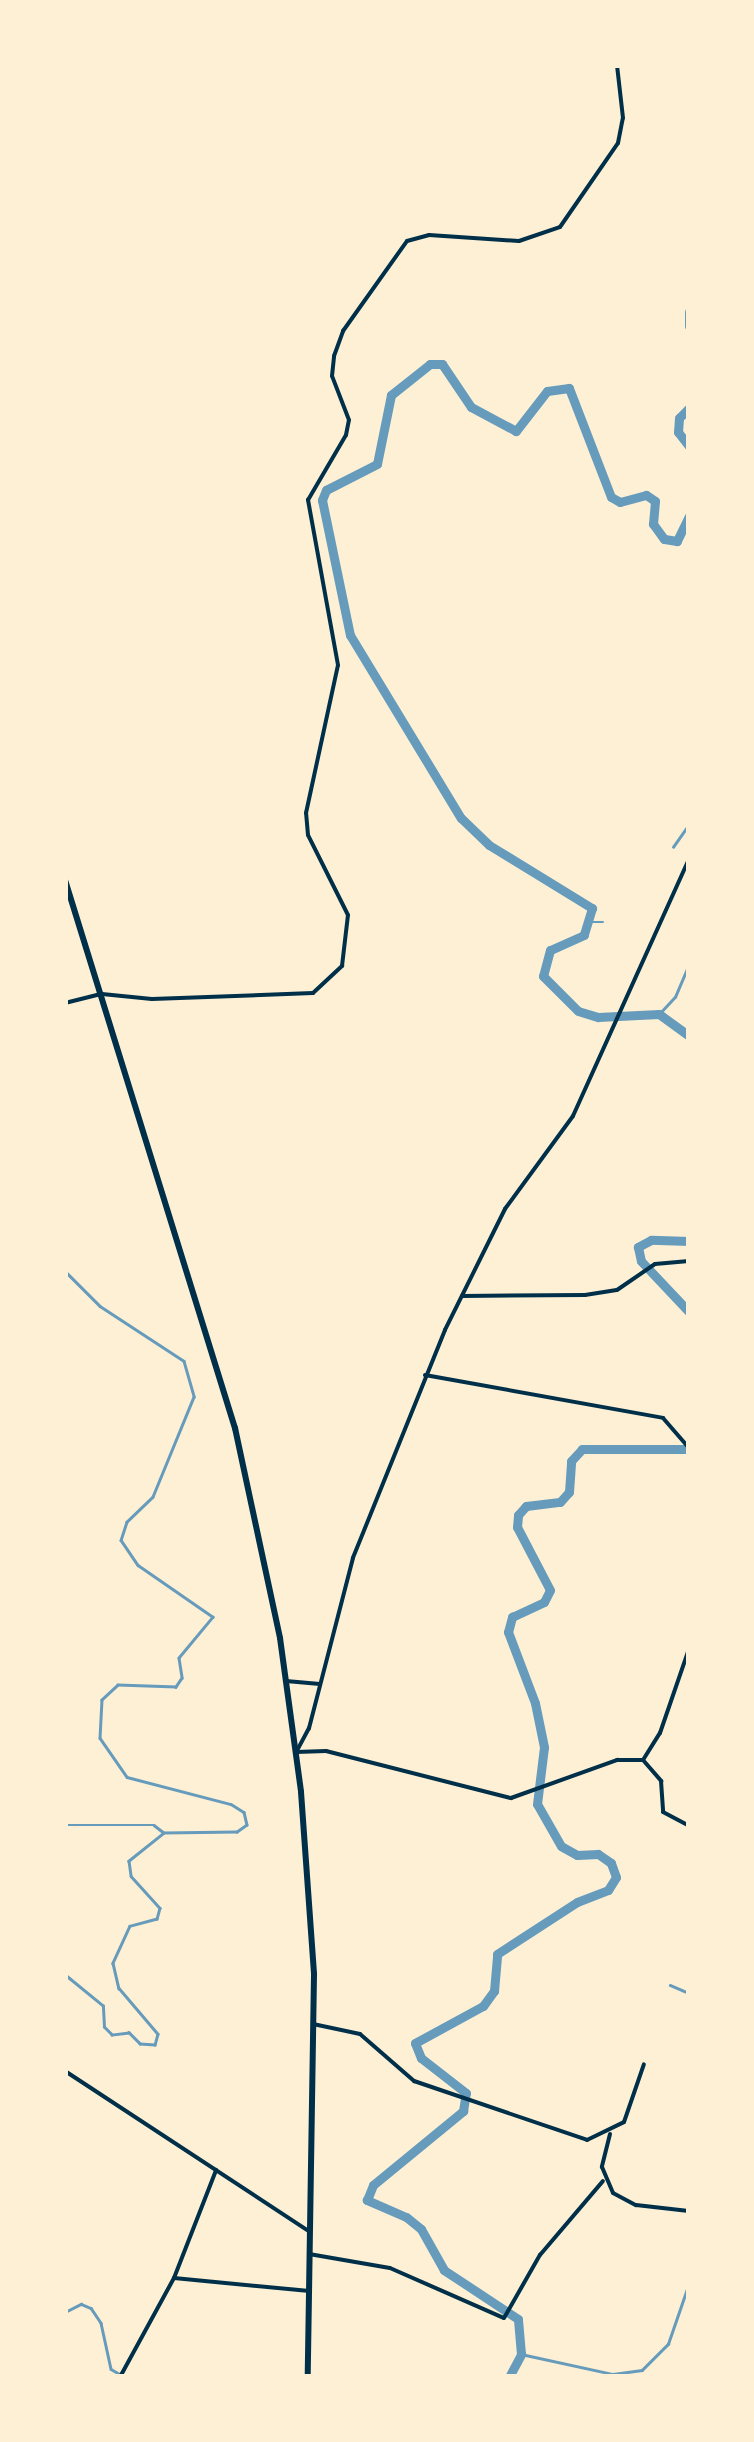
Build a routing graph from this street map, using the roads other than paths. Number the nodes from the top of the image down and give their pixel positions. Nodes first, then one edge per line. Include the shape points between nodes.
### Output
1 (617, 65) edge
2 (689, 860) edge
3 (65, 880) edge
4 (102, 994) junction
5 (65, 1003) edge
6 (689, 1261) edge
7 (462, 1296) junction
8 (425, 1375) junction
9 (689, 1448) edge
10 (689, 1649) edge
11 (286, 1681) junction
12 (320, 1684) junction
13 (296, 1752) junction
14 (643, 1760) junction
15 (689, 1826) edge
16 (313, 2024) junction
17 (644, 2064) dead end
18 (65, 2071) edge
19 (610, 2134) junction
20 (216, 2170) junction
21 (603, 2181) junction
22 (689, 2211) edge
23 (310, 2232) junction
24 (310, 2254) junction
25 (174, 2278) junction
26 (309, 2292) junction
27 (120, 2377) edge
28 (308, 2377) edge

1 - 4 street via 623,118 618,144 560,227 544,238 519,241 429,235 407,242 343,331 334,356 332,376 349,420 308,500 338,664 306,813 308,836 348,915 342,966 313,993 152,1000
2 - 7 street via 573,1116 505,1210
3 - 4 highway
4 - 5 street
4 - 11 highway via 236,1428
6 - 7 street via 655,1264 617,1290 585,1295
7 - 8 street
8 - 9 street via 663,1418
8 - 12 street via 353,1558
10 - 14 street via 660,1733
11 - 12 street
11 - 13 highway
12 - 13 street
13 - 14 street via 326,1752 511,1798 617,1760
13 - 16 highway
14 - 15 street via 661,1781 663,1812
16 - 19 street via 360,2034 430,2088 561,2135 586,2140
16 - 23 highway
17 - 19 street via 635,2101
18 - 20 street
19 - 21 street
20 - 23 street
20 - 25 street
21 - 22 street via 636,2205
21 - 24 street via 540,2255 504,2318 390,2268
23 - 24 highway
24 - 26 highway
25 - 26 street
25 - 27 street
26 - 28 highway

